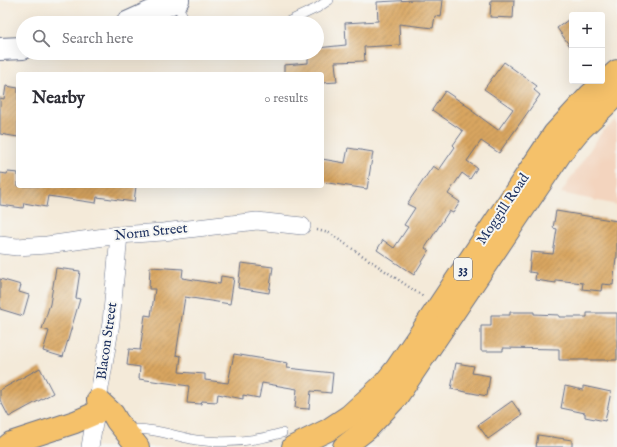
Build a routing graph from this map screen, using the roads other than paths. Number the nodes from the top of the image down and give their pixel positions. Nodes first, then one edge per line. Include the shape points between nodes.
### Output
1 (329, 0) edge
2 (176, 1) edge
3 (143, 16) edge
4 (183, 16) edge
5 (300, 16) edge
6 (16, 48) edge
7 (0, 49) edge
8 (617, 71) edge
9 (617, 94) edge
10 (302, 226) road end
11 (119, 235) junction
12 (0, 245) edge
13 (97, 407) junction
14 (123, 429) junction
15 (288, 440) edge
16 (6, 447) edge
17 (90, 447) edge
18 (138, 447) edge
19 (344, 447) edge

1 - 5 lane
2 - 3 street
2 - 4 lane
6 - 7 street
8 - 15 main road, Moggill Road / 33 via 590,94 554,134 396,369 382,385 349,416 318,436
9 - 19 main road, Moggill Road / 33 via 578,132 561,153 396,398 367,429
10 - 11 street, Norm Street via 257,220
11 - 12 street, Norm Street via 48,245
11 - 13 street, Blacon Street via 111,323
13 - 14 main road via 113,414
13 - 16 main road via 75,422 11,443
13 - 17 street, Blacon Street
14 - 15 lane, Moggill Road via 146,429 197,440
14 - 18 main road

